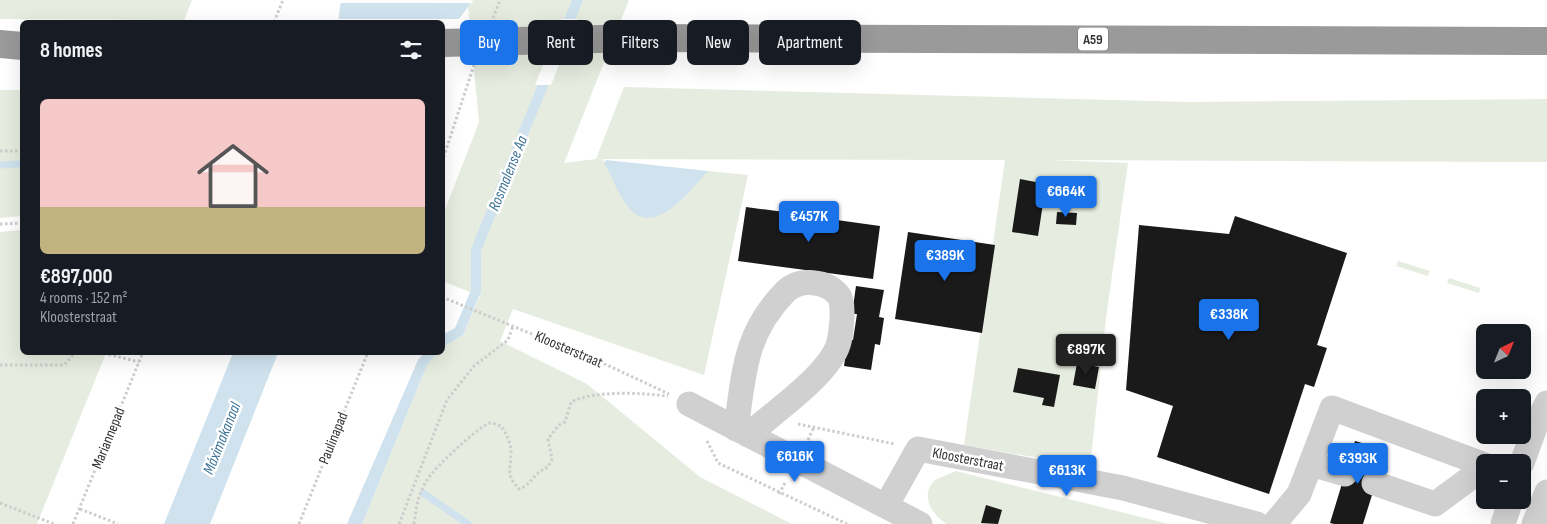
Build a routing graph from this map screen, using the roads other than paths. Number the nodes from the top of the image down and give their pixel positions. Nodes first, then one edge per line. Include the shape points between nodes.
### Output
1 (1547, 41) edge
2 (445, 43) edge
3 (0, 44) edge
4 (20, 46) edge
5 (681, 400) road end
6 (1547, 404) edge
7 (742, 432) junction
8 (1525, 454) edge
9 (1476, 463) edge
10 (1311, 464) junction
11 (1476, 473) edge
12 (1345, 474) dead end
13 (1374, 483) dead end
14 (1547, 492) edge
15 (886, 506) junction
16 (1508, 509) edge
17 (920, 524) edge
18 (1257, 524) edge
19 (1274, 524) edge
20 (1503, 524) edge
21 (1534, 524) edge

1 - 2 highway, A59, bridge via 639,38
3 - 4 highway
5 - 7 street
6 - 8 street
7 - 7 street via 822,370 838,347 843,306 839,296 823,284 805,282 786,291 761,323 748,351
7 - 15 street
9 - 10 street via 1332,408
10 - 12 street
10 - 19 street via 1299,494
11 - 13 street via 1435,504
14 - 21 street
15 - 17 street
15 - 18 street, Kloosterstraat via 918,449 1123,488
16 - 20 street

